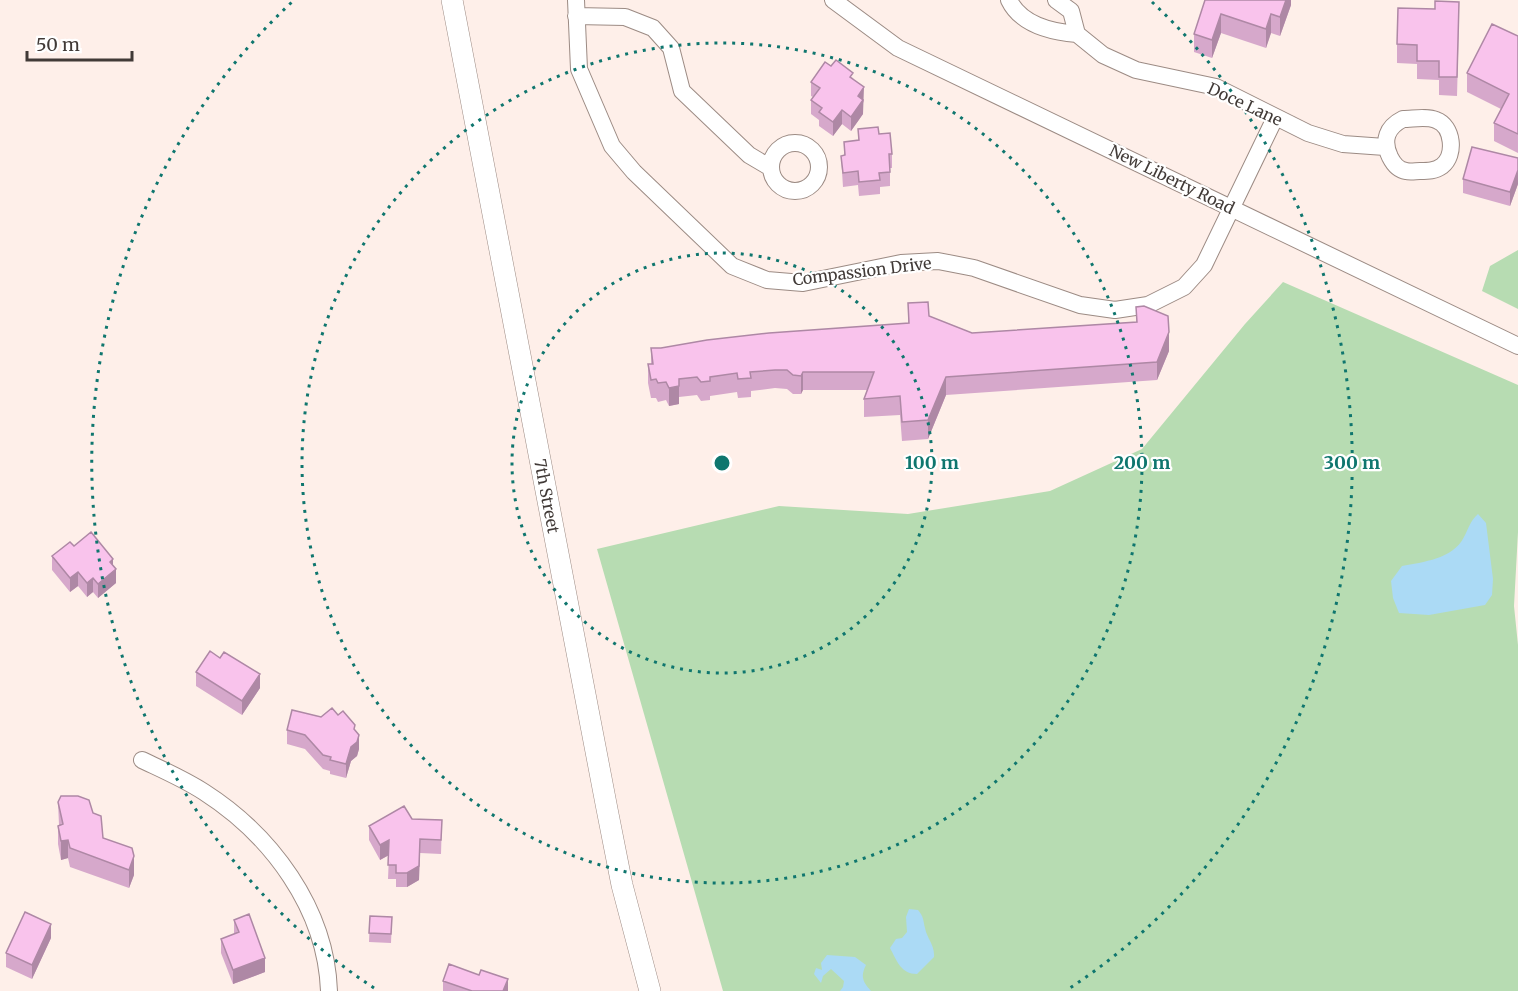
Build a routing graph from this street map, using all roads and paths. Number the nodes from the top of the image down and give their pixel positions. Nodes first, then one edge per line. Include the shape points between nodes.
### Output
1 (452, 0) edge
2 (833, 0) edge
3 (1009, 0) edge
4 (1056, 0) edge
5 (576, 8) edge
6 (1077, 34) junction
7 (1275, 118) junction
8 (1385, 147) dead end
9 (771, 168) dead end
10 (1232, 208) junction
11 (1518, 346) edge
12 (142, 760) dead end
13 (329, 991) edge
14 (650, 991) edge

1 - 14 street, 7th Street via 609,820
2 - 10 street, New Liberty Road via 898,48
3 - 6 street, Doce Lane via 1031,22 1056,32
4 - 6 street, Doce Lane via 1071,11
5 - 9 street via 625,17 653,28 670,48 682,91 749,155
5 - 10 street, Compassion Drive via 579,69 612,146 732,266 766,280 803,283 901,263 938,261 974,268 1080,305 1115,310 1148,305 1184,287 1204,265
6 - 7 street, Doce Lane via 1102,55 1136,70 1216,87
7 - 8 street, Doce Lane via 1343,144
7 - 10 street, Compassion Drive
10 - 11 street, New Liberty Road
12 - 13 street via 220,803 258,835 278,859 295,883 318,931

